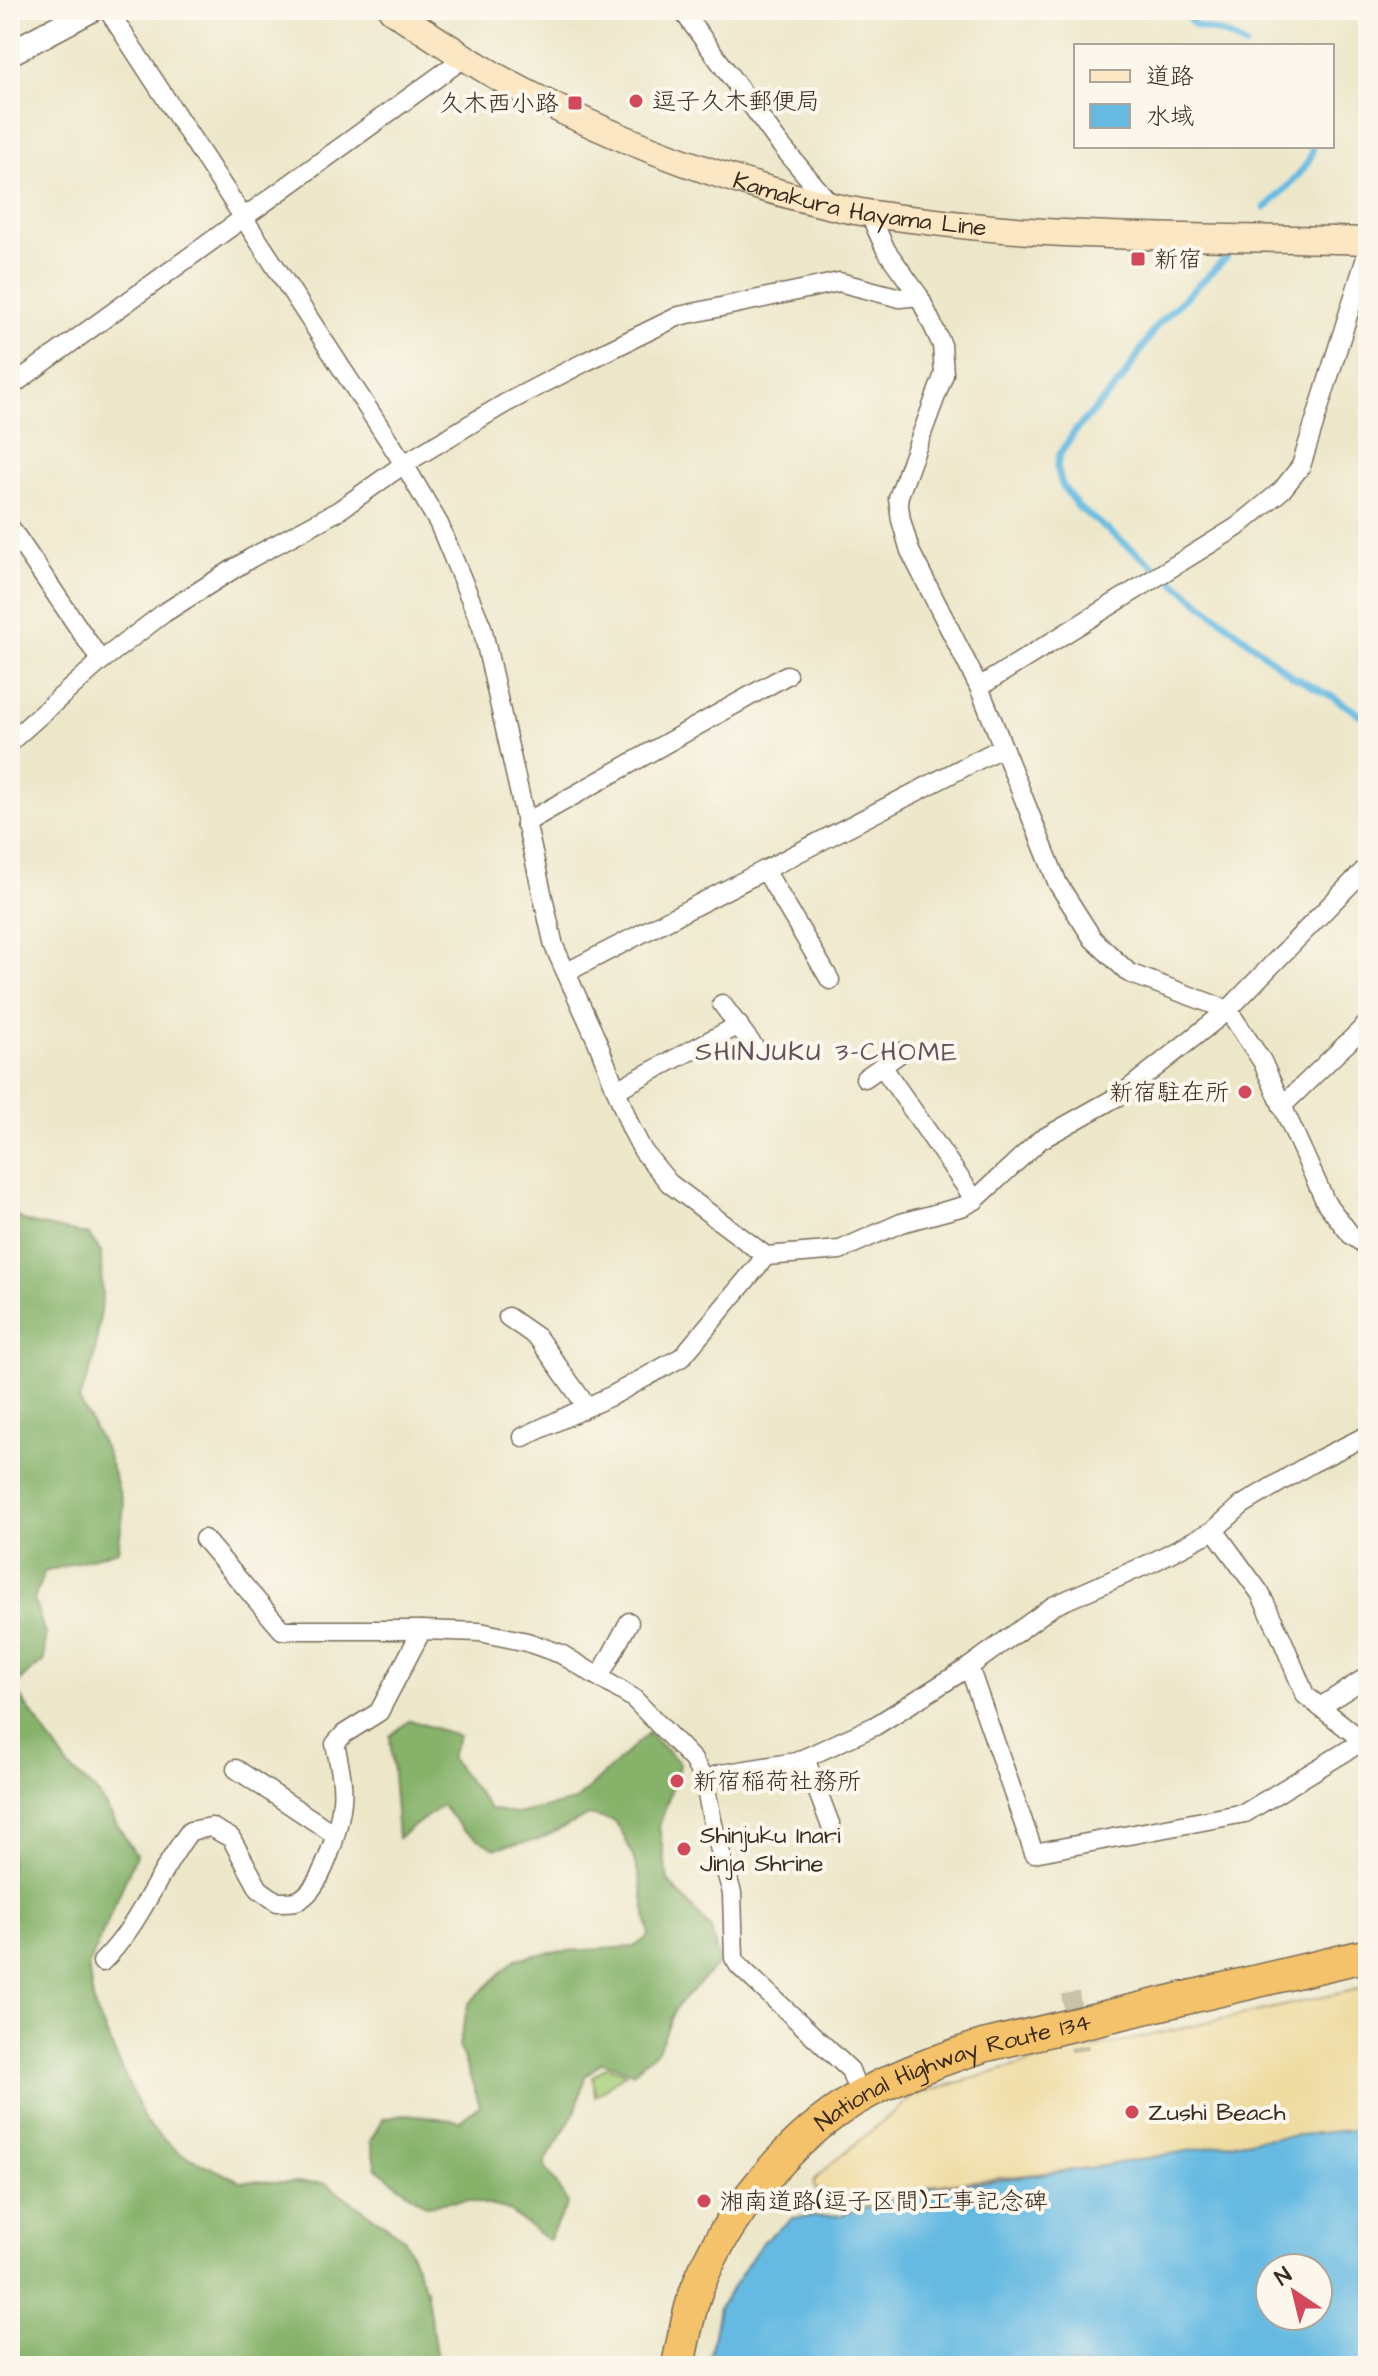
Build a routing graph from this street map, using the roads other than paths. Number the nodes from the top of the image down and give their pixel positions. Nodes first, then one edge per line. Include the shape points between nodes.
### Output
1 (90, 10) edge
2 (108, 10) edge
3 (392, 10) edge
4 (682, 10) edge
5 (10, 53) edge
6 (464, 58) junction
7 (832, 206) junction
8 (869, 213) junction
9 (244, 218) junction
10 (1368, 241) edge
11 (1368, 251) edge
12 (919, 296) junction
13 (10, 387) edge
14 (404, 464) junction
15 (10, 527) edge
16 (101, 661) junction
17 (787, 675) dead end
18 (979, 687) junction
19 (10, 742) edge
20 (1003, 747) junction
21 (525, 823) junction
22 (1368, 866) edge
23 (765, 870) junction
24 (567, 972) junction
25 (830, 980) dead end
26 (722, 1004) dead end
27 (1228, 1010) junction
28 (1368, 1023) edge
29 (739, 1025) junction
30 (755, 1048) dead end
31 (902, 1052) dead end
32 (882, 1066) junction
33 (865, 1078) dead end
34 (616, 1090) junction
35 (1282, 1106) junction
36 (975, 1200) junction
37 (1368, 1247) edge
38 (766, 1256) junction
39 (508, 1317) dead end
40 (587, 1407) junction
41 (1368, 1435) edge
42 (523, 1437) dead end
43 (1214, 1530) junction
44 (204, 1539) dead end
45 (629, 1622) dead end
46 (422, 1630) junction
47 (969, 1667) junction
48 (600, 1676) junction
49 (1368, 1676) edge
50 (1320, 1707) junction
51 (1365, 1743) edge
52 (805, 1758) junction
53 (236, 1769) dead end
54 (704, 1780) junction
55 (832, 1829) dead end
56 (334, 1834) junction
57 (1368, 1955) edge
58 (102, 1962) dead end
59 (854, 2081) dead end
60 (678, 2366) edge

1 - 5 street
2 - 9 street
3 - 6 main road, Kamakura Hayama Line
4 - 7 street
6 - 7 main road, Kamakura Hayama Line via 532,96 686,163
6 - 9 street
7 - 8 main road, Kamakura Hayama Line
8 - 10 main road, Kamakura Hayama Line via 1059,235
8 - 12 street via 886,250
9 - 13 street
9 - 14 street
11 - 18 street via 1301,466 1282,490 1237,527
12 - 14 street via 900,298 839,282 679,316 504,404
12 - 18 street via 942,345 944,374 898,498 901,520 910,551
14 - 16 street via 338,511 164,613
14 - 21 street via 439,524 482,627
15 - 16 street
16 - 19 street
17 - 21 street
18 - 20 street
20 - 23 street
20 - 27 street via 1058,884 1093,939 1129,973
21 - 24 street via 554,946
22 - 27 street
23 - 24 street
23 - 25 street
24 - 34 street
26 - 29 street
27 - 35 street via 1262,1061
27 - 36 street via 1122,1094 1040,1140
28 - 35 street
29 - 30 street
29 - 34 street
31 - 32 street
32 - 33 street
32 - 36 street
34 - 38 street via 643,1151 669,1183
35 - 37 street via 1326,1203 1351,1235
36 - 38 street via 901,1223 840,1250
38 - 40 street via 682,1357
39 - 40 street via 538,1338
40 - 42 street
41 - 43 street via 1242,1505
43 - 47 street via 1053,1606
43 - 50 street via 1260,1593 1305,1695
44 - 46 street via 282,1630
45 - 48 street
46 - 48 street via 480,1632 527,1642
46 - 56 street via 379,1712 335,1744 342,1802
47 - 51 street via 1034,1853 1245,1813
47 - 52 street via 875,1726
48 - 54 street via 633,1698 693,1760
49 - 50 street
50 - 51 street
52 - 54 street
52 - 55 street
53 - 56 street
54 - 59 street via 732,1893 734,1958 850,2070
56 - 58 street via 314,1888 298,1901 277,1902 259,1889 231,1838 211,1827 190,1831
57 - 60 highway, National Highway Route 134 via 983,2046 930,2062 852,2101 790,2152 735,2217 697,2289

